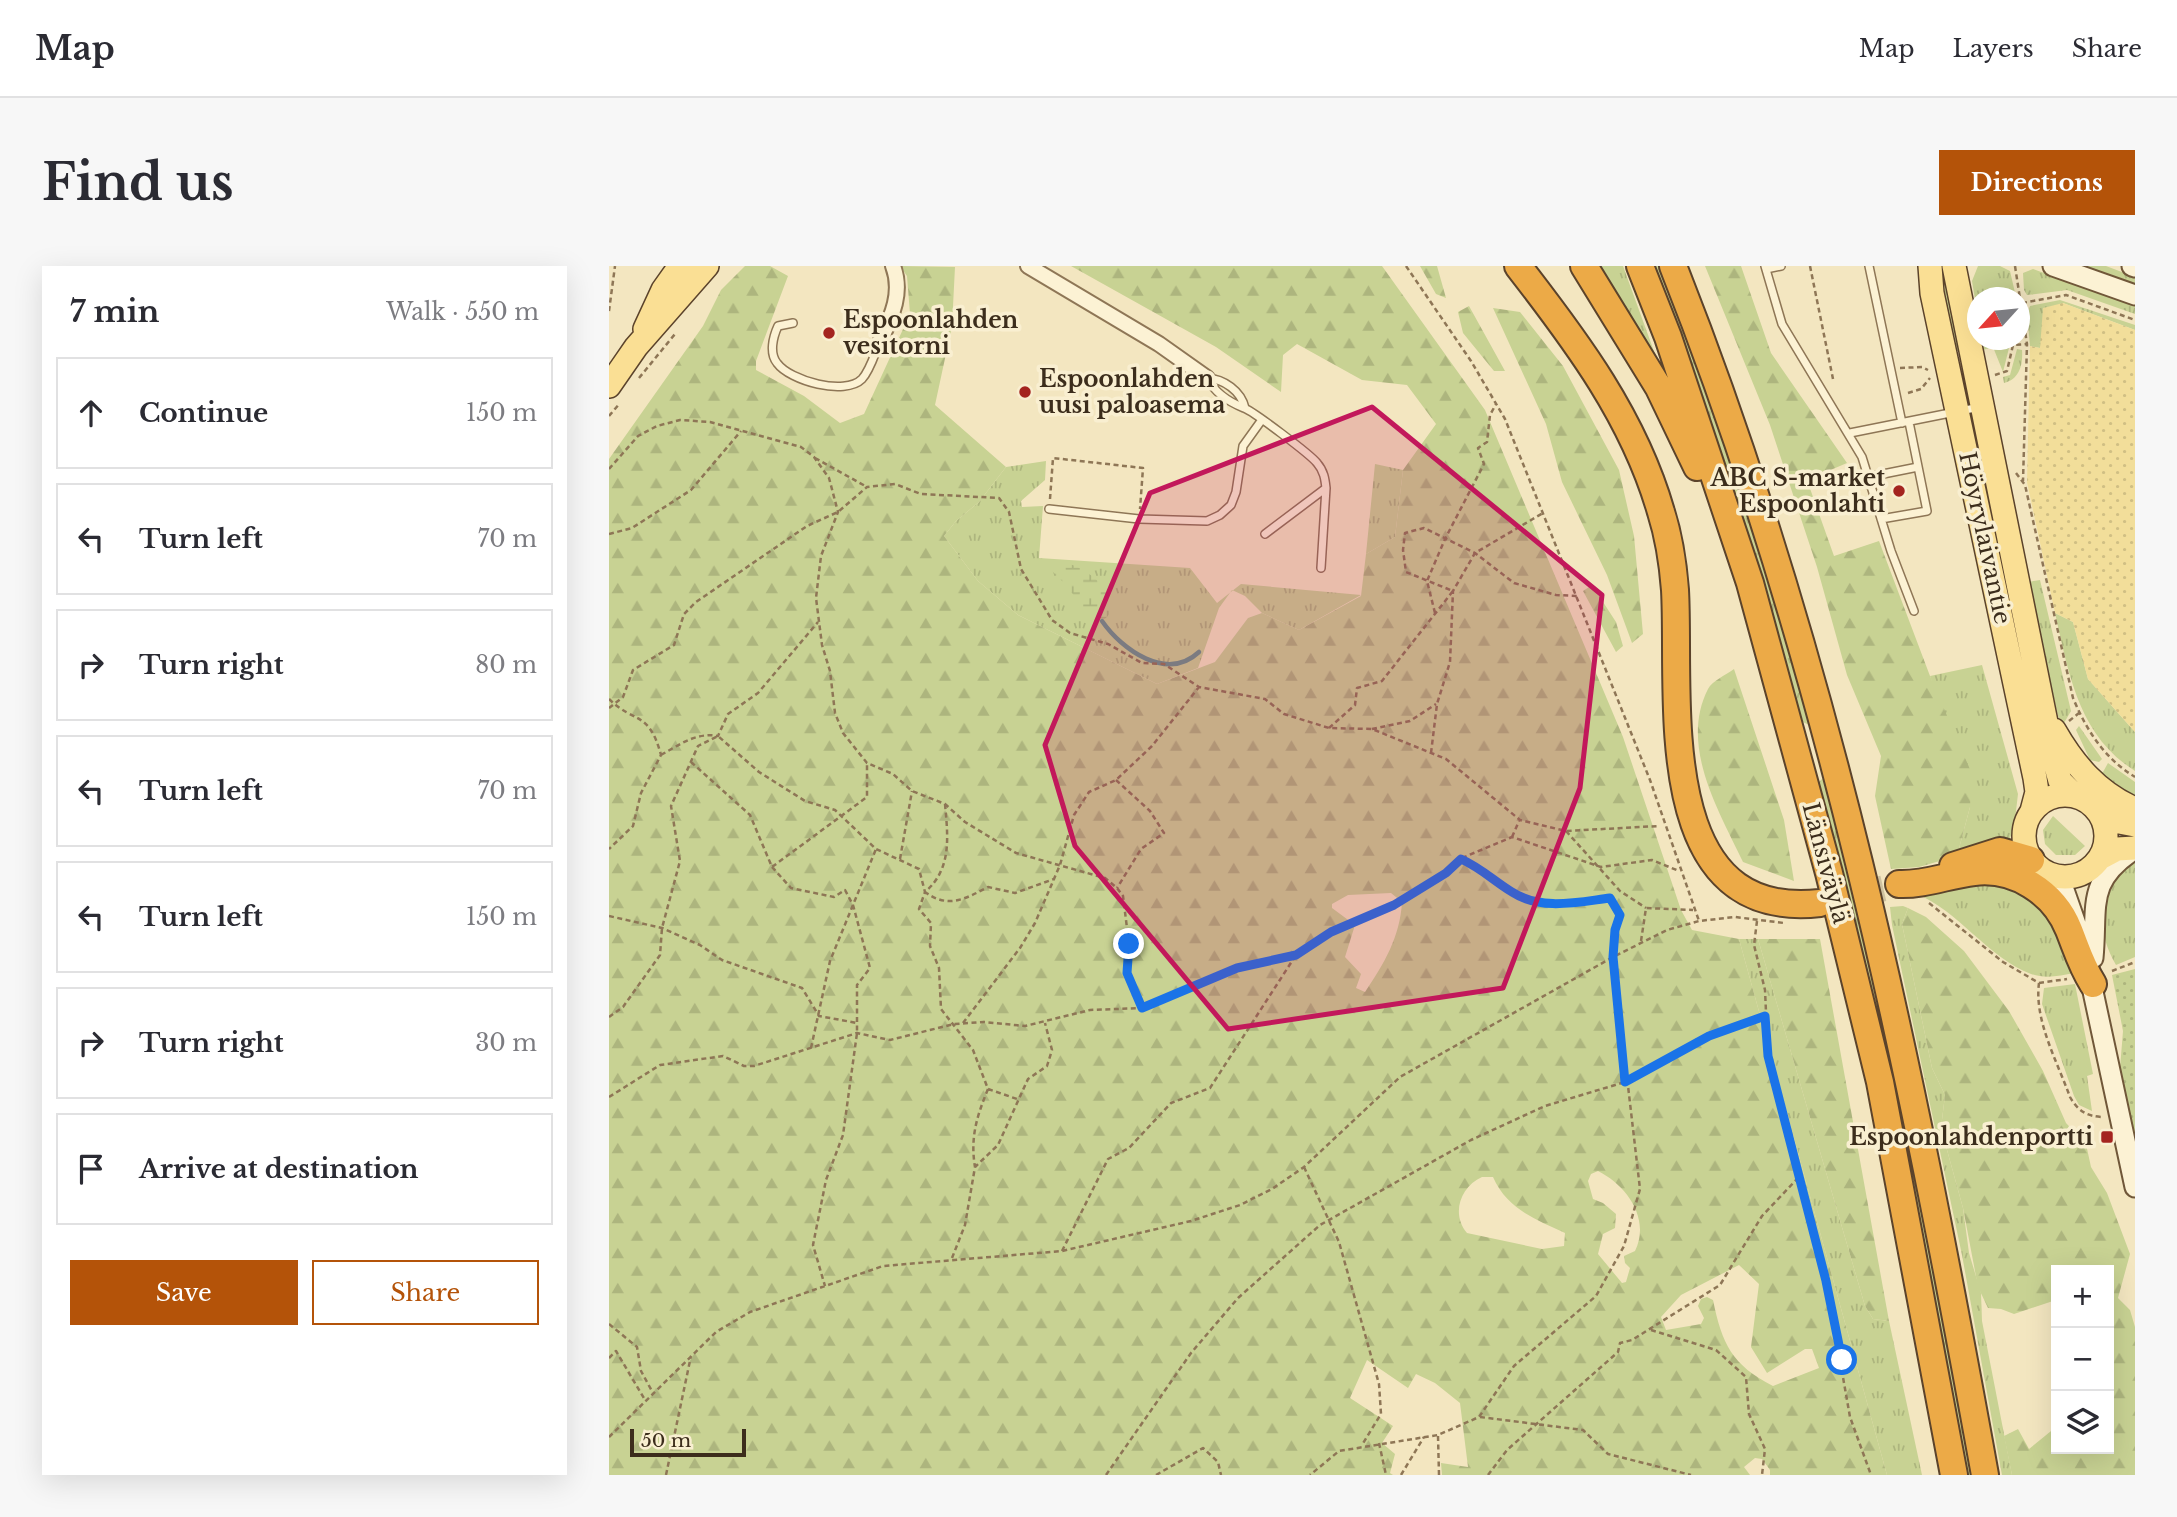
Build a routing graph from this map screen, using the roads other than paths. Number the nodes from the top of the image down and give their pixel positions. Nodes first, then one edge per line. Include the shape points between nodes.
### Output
1 (680, 266) edge
2 (707, 266) edge
3 (893, 266) edge
4 (1028, 266) edge
5 (1518, 266) edge
6 (1584, 266) edge
7 (1640, 266) edge
8 (1674, 266) edge
9 (1781, 266) edge
10 (1869, 266) edge
11 (1930, 266) edge
12 (1954, 266) edge
13 (2053, 266) edge
14 (1766, 267) edge
15 (2135, 295) edge
16 (793, 323) dead end
17 (881, 340) joint
18 (636, 347) junction
19 (1207, 378) junction
20 (618, 390) edge
21 (1245, 408) junction
22 (1970, 409) junction
23 (1261, 421) junction
24 (1905, 422) junction
25 (1850, 433) junction
26 (1918, 467) junction
27 (1868, 477) junction
28 (1326, 488) junction
29 (1049, 509) road end
30 (1881, 519) junction
31 (1265, 534) dead end
32 (1321, 568) dead end
33 (1750, 583) junction
34 (1914, 611) dead end
35 (2043, 712) junction
36 (2074, 795) junction
37 (2135, 809) edge
38 (2032, 811) junction
39 (2099, 812) junction
40 (2135, 825) edge
41 (2135, 849) edge
42 (2098, 861) junction
43 (2040, 867) junction
44 (1820, 903) tunnel mouth
45 (2093, 958) junction
46 (2094, 978) junction
47 (2135, 1187) edge
48 (1954, 1475) edge
49 (1985, 1475) edge

1 - 18 main road
2 - 18 main road
3 - 17 street via 896,299
4 - 19 street
5 - 44 highway via 1565,326 1621,411 1662,513 1675,588 1684,792 1699,840 1720,869 1747,890 1778,902
6 - 33 highway via 1659,388
7 - 33 highway, Länsiväylä
8 - 49 highway, Länsiväylä via 1777,566 1832,755 1910,1078
9 - 14 lane
10 - 24 lane
11 - 22 main road, Höyrylaivantie via 1932,293
12 - 22 main road, Höyrylaivantie
13 - 15 main road
14 - 25 lane via 1782,324
16 - 17 lane via 778,326 774,335 772,351 777,364 827,387 844,388 862,379
18 - 20 main road
19 - 21 lane via 1216,391
19 - 21 lane via 1224,382 1239,394
21 - 23 lane
22 - 24 lane
22 - 35 main road, Höyrylaivantie
22 - 38 main road, Höyrylaivantie via 2035,778
23 - 28 lane via 1317,462
23 - 29 lane via 1244,446 1231,505 1207,521
24 - 25 lane
24 - 26 lane
25 - 27 lane
26 - 27 lane
26 - 30 lane via 1927,511
27 - 30 lane
28 - 31 lane
28 - 32 lane
30 - 34 lane
33 - 48 highway, Länsiväylä via 1836,898 1880,1082
35 - 36 main road, Höyrylaivantie via 2060,781
35 - 37 main road, Höyrylaivantie via 2084,774 2118,802
36 - 38 main road via 2050,797
36 - 39 main road
38 - 43 main road via 2023,835
39 - 40 main road
39 - 42 main road via 2106,835
41 - 42 main road via 2117,849
41 - 45 main road via 2109,869 2096,892
42 - 43 main road via 2078,875 2058,877
42 - 45 main road via 2087,883 2085,911
43 - 46 main road via 2064,890
43 - 46 highway via 2010,852 1990,852 1892,886 1975,872 2021,878 2059,912 2079,961
45 - 46 main road
46 - 47 main road

